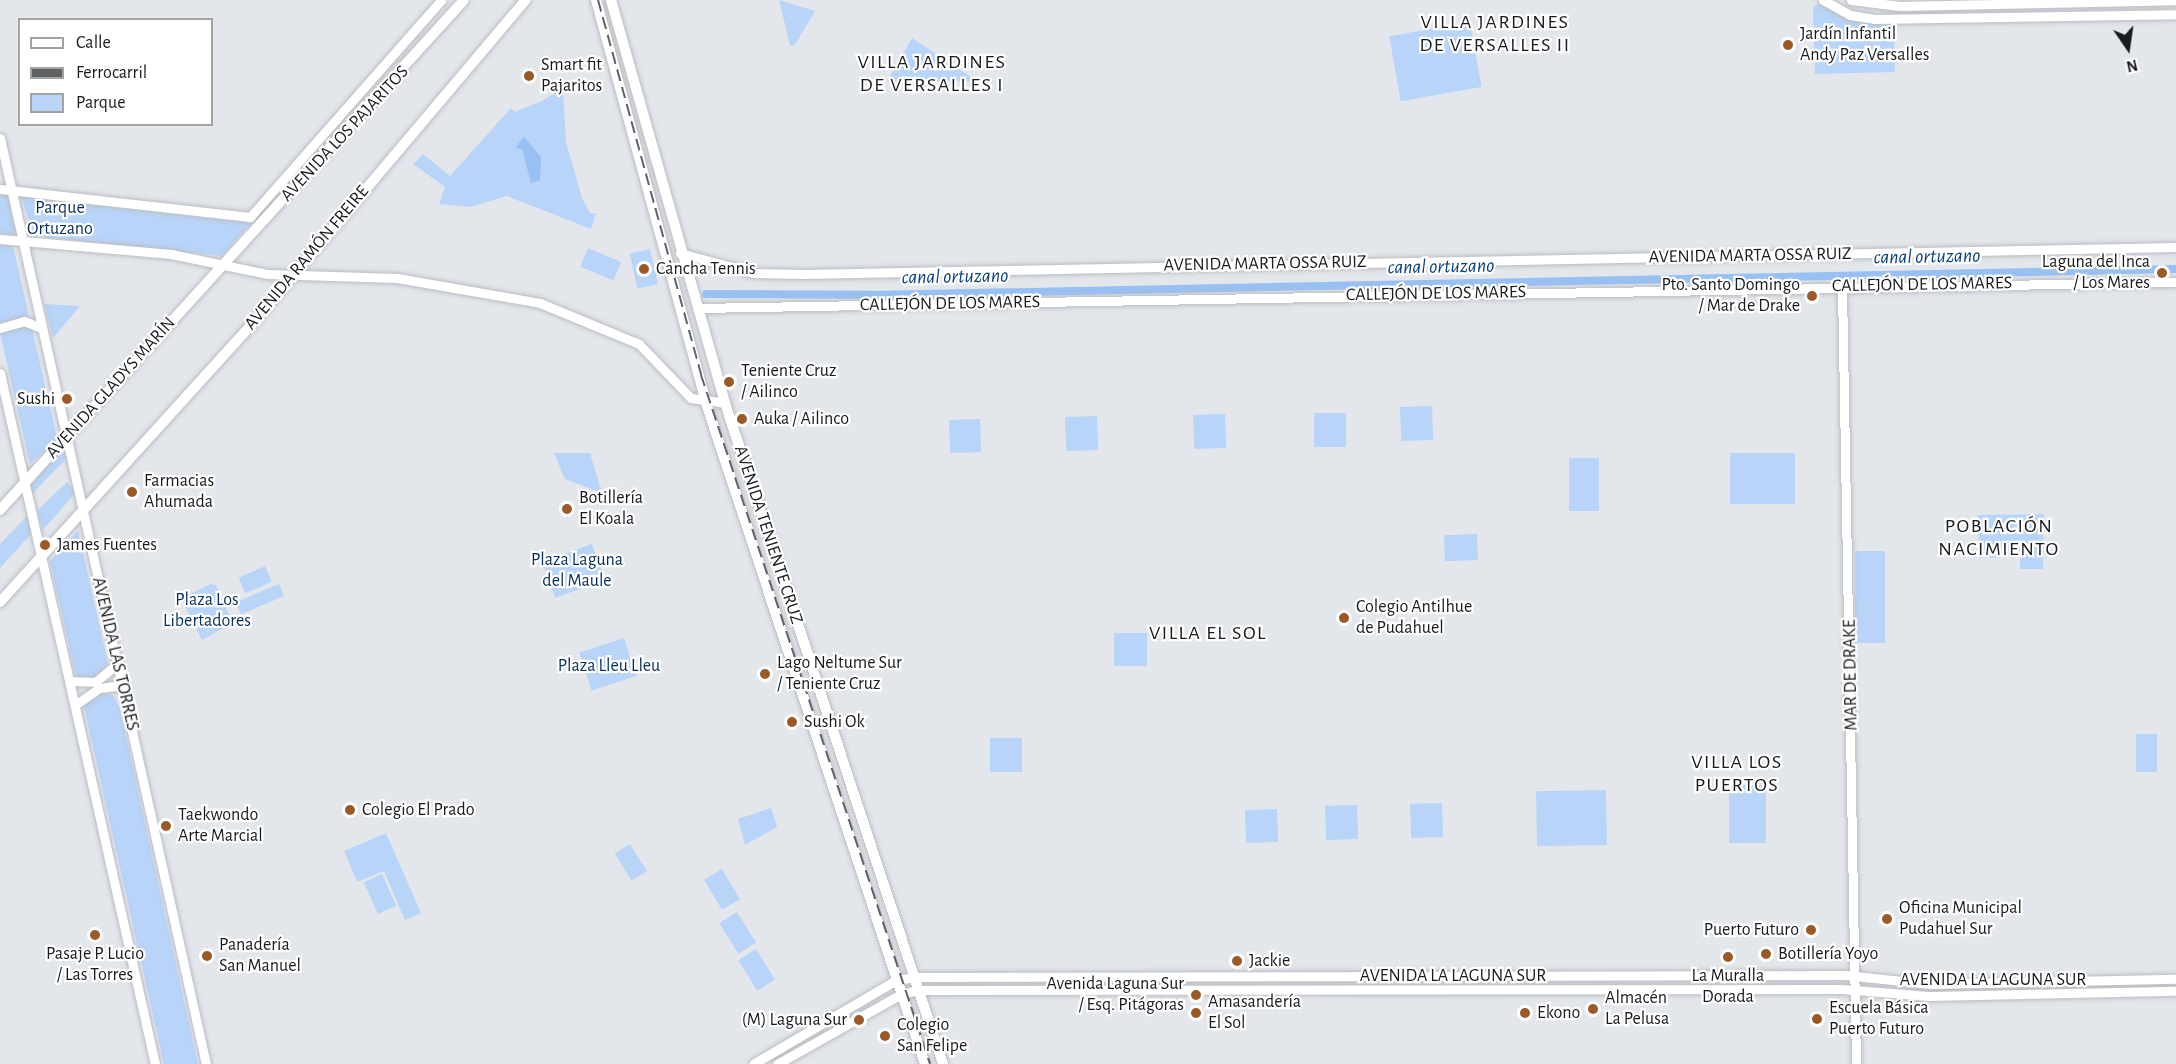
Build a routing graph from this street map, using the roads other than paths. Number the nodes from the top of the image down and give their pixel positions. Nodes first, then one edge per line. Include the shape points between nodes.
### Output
1 (441, 0) edge
2 (464, 0) edge
3 (526, 0) edge
4 (596, 0) edge
5 (610, 0) edge
6 (1823, 0) edge
7 (1851, 0) edge
8 (2176, 0) edge
9 (2176, 14) edge
10 (0, 138) edge
11 (0, 189) edge
12 (13, 194) junction
13 (0, 239) edge
14 (23, 241) junction
15 (2176, 247) edge
16 (680, 253) junction
17 (305, 260) junction
18 (223, 266) junction
19 (292, 276) junction
20 (314, 277) junction
21 (2176, 282) edge
22 (1842, 287) junction
23 (697, 308) junction
24 (0, 328) edge
25 (40, 328) junction
26 (0, 373) edge
27 (706, 403) junction
28 (725, 404) junction
29 (65, 438) junction
30 (24, 483) junction
31 (0, 510) edge
32 (82, 510) junction
33 (41, 558) junction
34 (0, 602) edge
35 (117, 664) junction
36 (69, 681) junction
37 (122, 685) junction
38 (75, 705) junction
39 (1134, 976) junction
40 (1856, 976) junction
41 (914, 977) junction
42 (2176, 979) edge
43 (897, 980) junction
44 (1132, 989) junction
45 (918, 990) junction
46 (1856, 990) junction
47 (2176, 991) edge
48 (901, 994) junction
49 (155, 1064) edge
50 (206, 1064) edge
51 (753, 1064) edge
52 (777, 1064) edge
53 (926, 1064) edge
54 (943, 1064) edge
55 (1856, 1064) edge

1 - 12 street, AVENIDA LOS PAJARITOS via 260,210 246,218
2 - 18 main road, AVENIDA LOS PAJARITOS
3 - 17 main road, AVENIDA RAMÓN FREIRE
4 - 27 main road, AVENIDA TENIENTE CRUZ
5 - 16 main road, AVENIDA TENIENTE CRUZ
6 - 9 street via 1850,15 1874,19
7 - 8 street via 1900,6
10 - 12 street, AVENIDA LAS TORRES
11 - 12 street
12 - 14 street, AVENIDA LAS TORRES
13 - 14 street
14 - 18 street via 171,254
14 - 25 street, AVENIDA LAS TORRES
15 - 16 street, AVENIDA MARTA OSSA RUIZ via 764,274
16 - 23 main road, AVENIDA TENIENTE CRUZ
17 - 19 main road, AVENIDA RAMÓN FREIRE
17 - 20 street via 307,271
18 - 19 street
18 - 29 main road, AVENIDA GLADYS MARÍN
19 - 20 street
19 - 32 main road, AVENIDA RAMÓN FREIRE
20 - 27 street via 397,278 551,306 639,344 688,396
21 - 22 street, CALLEJÓN DE LOS MARES
22 - 23 street, CALLEJÓN DE LOS MARES
22 - 40 street, MAR DE DRAKE
23 - 28 main road, AVENIDA TENIENTE CRUZ
24 - 25 street via 24,321
25 - 29 street, AVENIDA LAS TORRES
26 - 30 street
27 - 28 street
27 - 43 main road, AVENIDA TENIENTE CRUZ
28 - 41 main road, AVENIDA TENIENTE CRUZ
29 - 30 main road, AVENIDA GLADYS MARÍN
29 - 32 street, AVENIDA LAS TORRES
30 - 31 main road, AVENIDA GLADYS MARÍN
30 - 33 street
32 - 33 main road
32 - 35 street, AVENIDA LAS TORRES
33 - 34 main road
33 - 36 street
35 - 36 street via 95,682
35 - 37 street, AVENIDA LAS TORRES
36 - 38 street
37 - 38 street via 99,688
37 - 50 street, AVENIDA LAS TORRES
38 - 49 street
39 - 40 street, AVENIDA LA LAGUNA SUR
39 - 41 street, AVENIDA LA LAGUNA SUR
39 - 44 street
40 - 42 street, AVENIDA LA LAGUNA SUR via 1931,984
40 - 46 street, MAR DE DRAKE
41 - 43 street, AVENIDA LA LAGUNA SUR
41 - 45 main road, AVENIDA TENIENTE CRUZ
43 - 48 main road, AVENIDA TENIENTE CRUZ
43 - 51 street, AVENIDA LA LAGUNA SUR
44 - 45 street, AVENIDA LA LAGUNA SUR
44 - 46 street, AVENIDA LA LAGUNA SUR
45 - 48 street, AVENIDA LA LAGUNA SUR
45 - 54 main road, AVENIDA TENIENTE CRUZ
46 - 47 street, AVENIDA LA LAGUNA SUR via 1929,996
46 - 55 street, MAR DE DRAKE
48 - 52 street, AVENIDA LA LAGUNA SUR
48 - 53 main road, AVENIDA TENIENTE CRUZ

